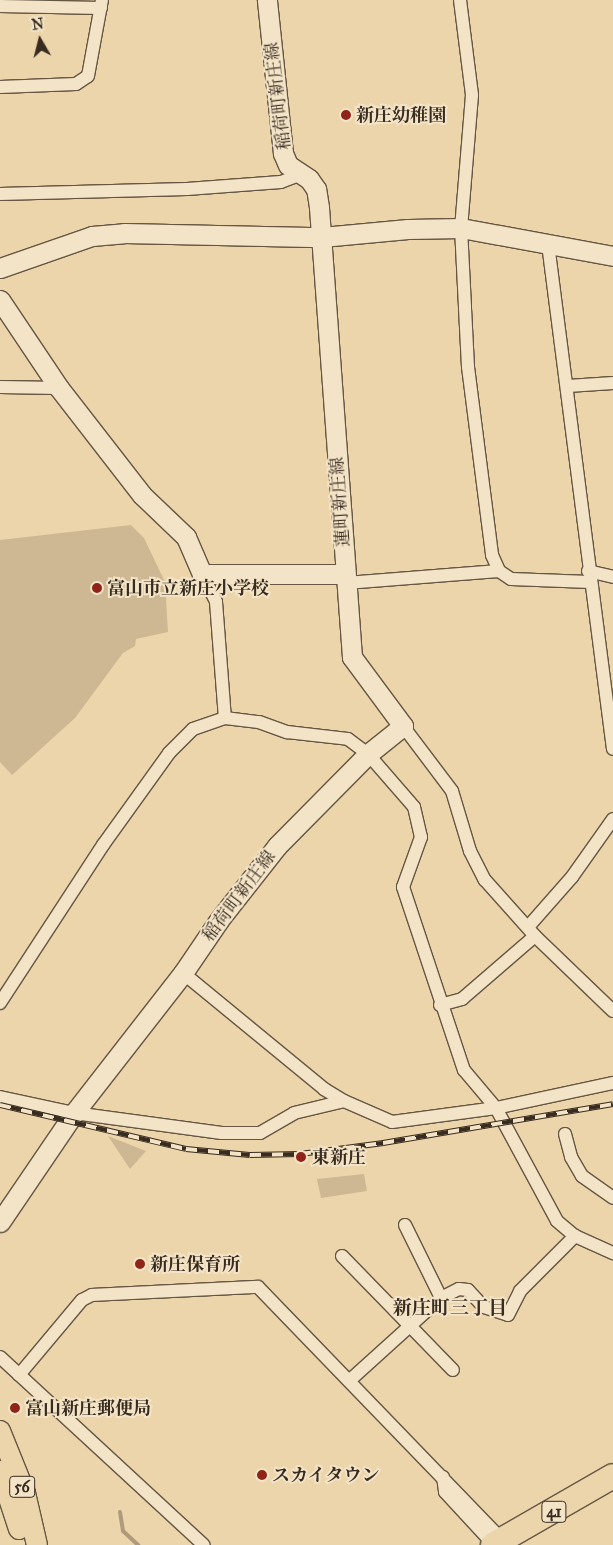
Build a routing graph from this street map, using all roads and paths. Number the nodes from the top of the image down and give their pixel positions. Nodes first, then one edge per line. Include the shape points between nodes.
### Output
1 (267, 0) edge
2 (460, 0) edge
3 (101, 4) edge
4 (0, 6) edge
5 (0, 87) edge
6 (299, 175) junction
7 (0, 194) edge
8 (461, 228) junction
9 (322, 237) junction
10 (548, 244) junction
11 (613, 256) edge
12 (0, 268) edge
13 (0, 300) edge
14 (613, 383) edge
15 (568, 386) junction
16 (0, 387) edge
17 (59, 388) junction
18 (500, 571) junction
19 (202, 574) junction
20 (589, 577) junction
21 (613, 577) edge
22 (346, 578) junction
23 (225, 718) junction
24 (403, 726) junction
25 (613, 749) edge
26 (368, 754) junction
27 (613, 819) edge
28 (532, 932) junction
29 (184, 973) junction
30 (0, 1003) edge
31 (440, 1004) junction
32 (613, 1011) edge
33 (613, 1083) edge
34 (0, 1097) edge
35 (344, 1102) junction
36 (496, 1108) junction
37 (74, 1112) junction
38 (565, 1134) dead end
39 (613, 1198) edge
40 (0, 1222) edge
41 (405, 1224) dead end
42 (575, 1236) junction
43 (613, 1253) edge
44 (342, 1256) dead end
45 (441, 1298) junction
46 (409, 1326) junction
47 (0, 1357) edge
48 (453, 1370) dead end
49 (19, 1375) junction
50 (349, 1381) junction
51 (0, 1431) edge
52 (0, 1471) edge
53 (613, 1476) edge
54 (613, 1492) edge
55 (503, 1544) edge
56 (24, 1545) edge
57 (37, 1545) edge
58 (204, 1545) edge

1 - 6 main road, 稲荷町新庄線 via 283,153
2 - 8 street via 472,95
3 - 4 street
3 - 5 street via 88,76 76,84
6 - 7 street via 281,182 187,189
6 - 9 main road, 稲荷町新庄線 via 309,179 316,189
8 - 9 main road
8 - 10 main road
8 - 18 street via 468,367 492,555
9 - 12 main road via 146,233 92,236
9 - 22 main road, 蓮町新庄線
10 - 11 main road
10 - 15 street
13 - 17 main road
14 - 15 street
15 - 20 street
16 - 17 street
17 - 19 main road via 142,494 186,537
18 - 20 street via 511,579
18 - 22 street
19 - 22 main road
19 - 23 street via 216,602
20 - 21 street
20 - 25 street
22 - 24 main road via 352,657
23 - 26 street via 259,722 287,732 348,739
23 - 30 street via 194,729 169,753 103,846
24 - 26 main road, 稲荷町新庄線
24 - 28 street via 452,791 470,852 485,880
26 - 29 main road, 稲荷町新庄線 via 277,846 219,920
26 - 31 street via 414,807 421,837 403,887
27 - 28 street
28 - 31 street via 462,999
28 - 32 street
29 - 35 street
29 - 37 main road, 稲荷町新庄線
31 - 36 street via 464,1070
33 - 36 street
34 - 37 street
35 - 36 street via 392,1122
35 - 37 street via 294,1113 260,1133 222,1133
36 - 42 street via 557,1221
37 - 40 main road, 稲荷町新庄線
38 - 39 street via 571,1158 582,1176
41 - 45 street
42 - 43 street
42 - 45 street via 520,1291 508,1316 484,1307 468,1290 458,1289
44 - 46 street
45 - 46 street
46 - 48 street
46 - 50 street
47 - 49 street
49 - 50 street via 82,1300 92,1295 258,1287
49 - 58 street
50 - 55 street via 443,1477 444,1492
51 - 57 main road, 56 via 25,1493
52 - 56 main road, 56
53 - 55 highway, 41
54 - 55 highway, 41

